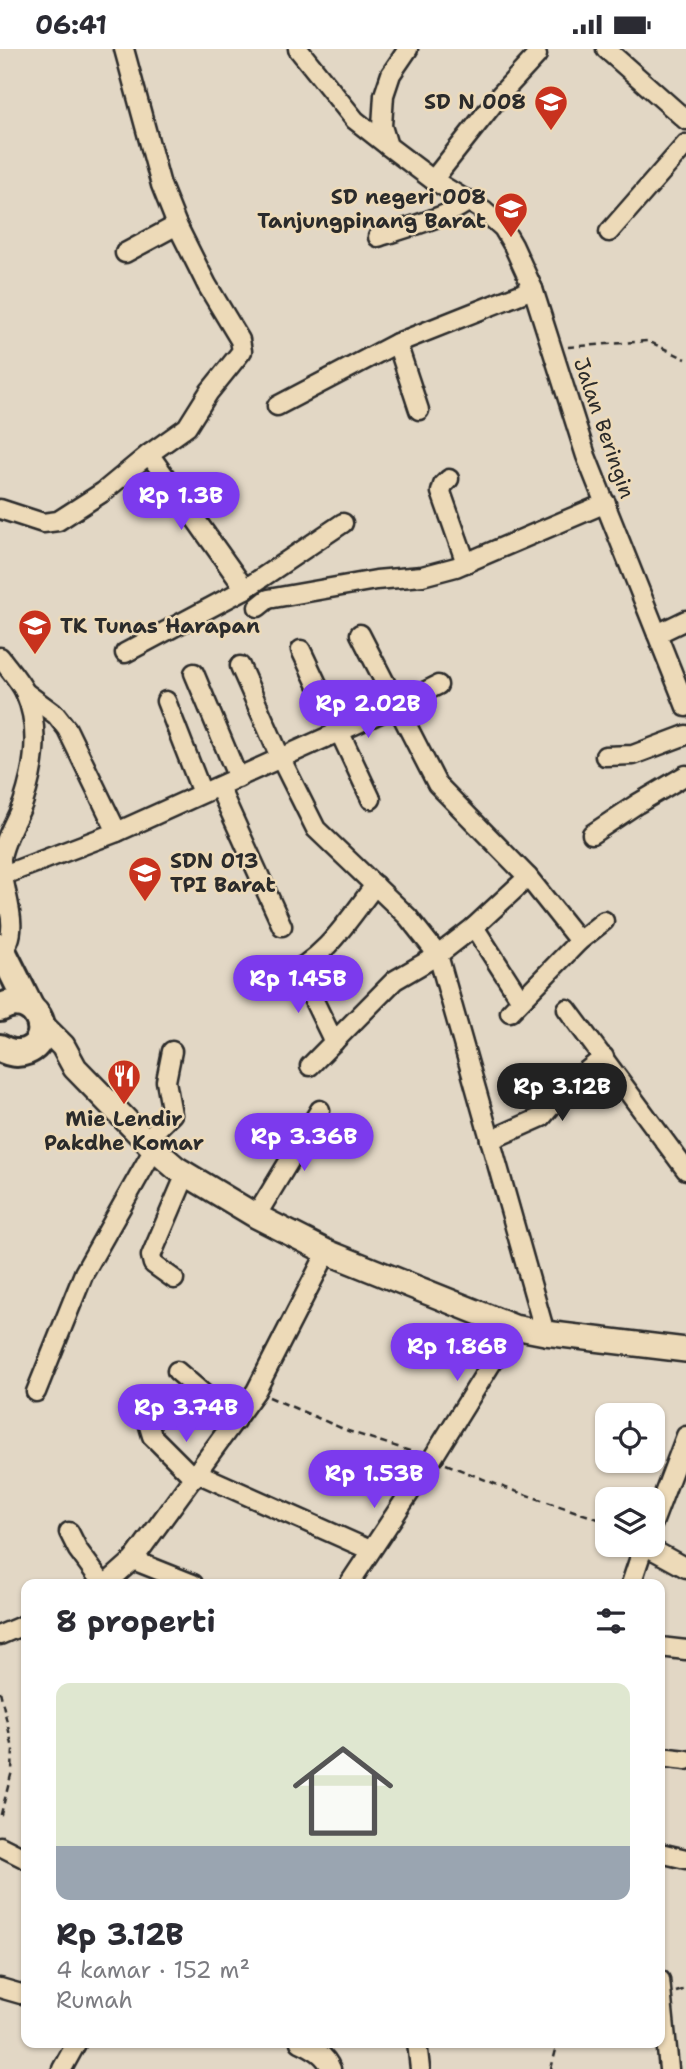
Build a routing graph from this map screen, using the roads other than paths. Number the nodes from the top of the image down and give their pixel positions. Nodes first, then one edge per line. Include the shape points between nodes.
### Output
1 (124, 49) edge
2 (298, 49) edge
3 (408, 49) edge
4 (606, 49) edge
5 (537, 55) dead end
6 (686, 120) edge
7 (374, 128) junction
8 (686, 144) edge
9 (441, 185) junction
10 (469, 200) junction
11 (177, 225) junction
12 (609, 232) dead end
13 (378, 237) dead end
14 (125, 253) dead end
15 (533, 289) junction
16 (397, 343) junction
17 (277, 406) dead end
18 (419, 410) dead end
19 (149, 454) junction
20 (449, 479) dead end
21 (606, 503) junction
22 (0, 509) edge
23 (0, 515) edge
24 (343, 523) dead end
25 (466, 563) junction
26 (244, 589) junction
27 (258, 607) dead end
28 (686, 620) edge
29 (360, 634) dead end
30 (657, 634) junction
31 (300, 650) dead end
32 (125, 653) dead end
33 (0, 657) edge
34 (240, 666) dead end
35 (194, 673) dead end
36 (438, 685) dead end
37 (24, 692) junction
38 (166, 701) dead end
39 (396, 706) junction
40 (686, 707) edge
41 (341, 732) junction
42 (686, 735) edge
43 (605, 756) dead end
44 (281, 759) junction
45 (686, 775) edge
46 (238, 778) junction
47 (211, 790) junction
48 (371, 799) dead end
49 (117, 832) junction
50 (592, 834) dead end
51 (1, 876) edge
52 (528, 877) junction
53 (375, 885) junction
54 (604, 921) dead end
55 (282, 926) dead end
56 (474, 927) junction
57 (579, 941) junction
58 (3, 952) edge
59 (438, 955) junction
60 (299, 970) junction
61 (281, 978) dead end
62 (0, 986) edge
63 (0, 1008) edge
64 (567, 1009) dead end
65 (20, 1042) edge
66 (334, 1042) junction
67 (173, 1051) dead end
68 (604, 1057) junction
69 (310, 1066) dead end
70 (320, 1110) dead end
71 (490, 1140) junction
72 (150, 1145) junction
73 (686, 1170) edge
74 (186, 1174) junction
75 (256, 1216) junction
76 (327, 1252) junction
77 (174, 1279) dead end
78 (514, 1327) junction
79 (545, 1333) junction
80 (686, 1350) edge
81 (177, 1371) dead end
82 (36, 1392) dead end
83 (235, 1421) junction
84 (149, 1426) dead end
85 (686, 1436) edge
86 (196, 1475) junction
87 (665, 1491) edge
88 (69, 1532) dead end
89 (370, 1550) junction
90 (665, 1556) edge
91 (640, 1557) edge
92 (133, 1560) junction
93 (686, 1568) edge
94 (100, 1579) edge
95 (110, 1579) edge
96 (180, 1579) edge
97 (352, 1579) edge
98 (633, 1579) edge
99 (21, 1626) edge
100 (0, 1635) edge
101 (665, 1648) edge
102 (686, 1650) edge
103 (665, 1758) edge
104 (686, 1760) edge
105 (0, 1846) edge
106 (665, 1854) edge
107 (21, 1856) edge
108 (686, 1859) edge
109 (0, 1988) edge
110 (21, 1994) dead end
111 (74, 2048) edge
112 (312, 2048) edge
113 (418, 2048) edge
114 (660, 2048) edge
115 (62, 2069) edge
116 (331, 2069) edge
117 (420, 2069) edge
118 (669, 2069) edge

1 - 11 street
2 - 7 street via 355,120
3 - 7 street via 387,85
4 - 6 street
5 - 9 street via 501,94
7 - 9 street, Jalan Beringin via 388,146
8 - 12 street
9 - 10 street, Jalan Beringin
10 - 13 street via 451,212
10 - 15 street, Jalan Beringin via 503,228
11 - 14 street
11 - 19 street via 242,351 187,427
15 - 16 street
15 - 21 street, Jalan Beringin via 586,456
16 - 17 street
16 - 18 street
19 - 22 street via 58,521 43,523
19 - 26 street
20 - 25 street via 441,492
21 - 25 street
21 - 30 street, Jalan Beringin
22 - 23 street
24 - 26 street
25 - 27 street via 422,576 268,599
26 - 32 street
28 - 30 street
29 - 39 street
30 - 40 street, Jalan Beringin
31 - 41 street
33 - 37 street
34 - 44 street
35 - 46 street
36 - 39 street
37 - 49 street via 67,729
37 - 51 street via 36,747 22,804 1,859
38 - 47 street
39 - 41 street
39 - 52 street via 437,784
41 - 44 street
41 - 48 street
42 - 43 street via 645,752
44 - 46 street
44 - 53 street via 316,829
45 - 50 street
46 - 47 street
47 - 49 street
47 - 55 street
49 - 51 street
51 - 58 street via 12,935
52 - 56 street
52 - 57 street
53 - 59 street
53 - 60 street via 328,946
54 - 57 street
56 - 57 street via 515,1006
56 - 59 street
58 - 62 highway
58 - 65 highway
59 - 66 street via 395,980
59 - 71 street
60 - 61 street
60 - 66 street
63 - 65 highway via 21,1003
64 - 68 street
65 - 72 main road via 62,1047 75,1068
66 - 69 street
67 - 72 street via 166,1081 172,1114
68 - 71 street via 570,1084 542,1117
68 - 73 street
70 - 75 street
71 - 79 street
72 - 74 main road
72 - 82 street via 84,1273
74 - 75 main road
74 - 77 street via 151,1256 153,1264
75 - 76 main road
76 - 78 main road
76 - 83 street via 256,1391
78 - 79 main road
78 - 89 street
79 - 80 main road
81 - 83 street
83 - 86 street
84 - 86 street via 152,1436
85 - 87 street
86 - 89 street
86 - 92 street
88 - 94 street
89 - 97 street
90 - 93 street
91 - 98 street
92 - 95 street
92 - 96 street
99 - 100 street
101 - 102 street
103 - 104 street
105 - 107 street
106 - 108 street
109 - 110 street
111 - 115 street
112 - 116 street
113 - 117 street
114 - 118 street

